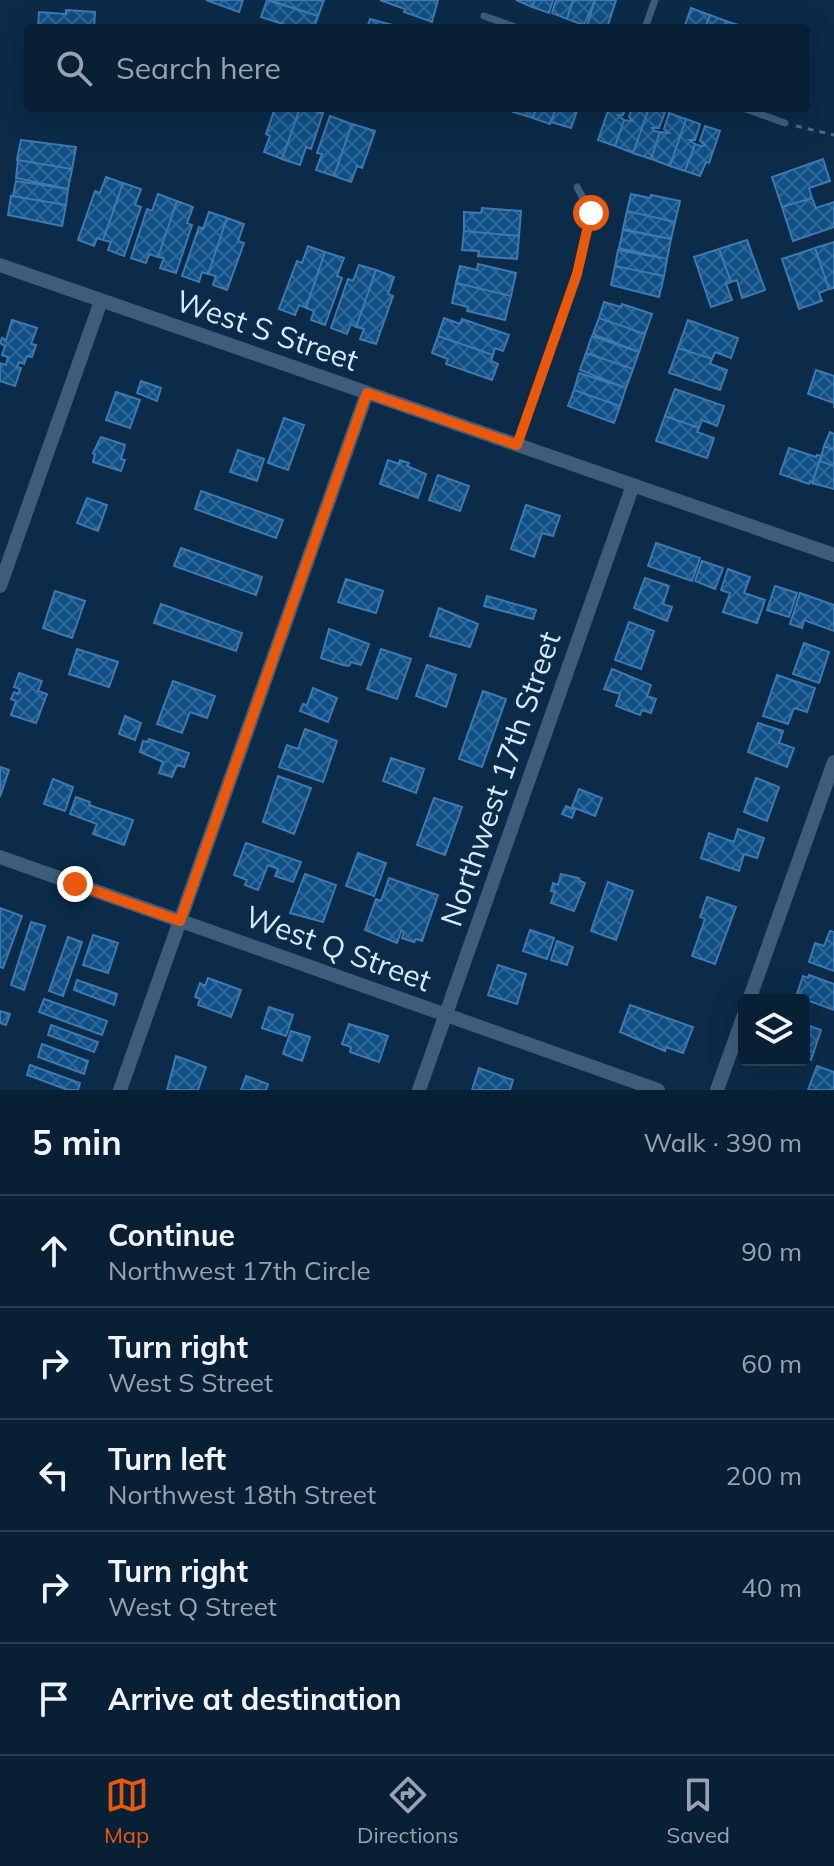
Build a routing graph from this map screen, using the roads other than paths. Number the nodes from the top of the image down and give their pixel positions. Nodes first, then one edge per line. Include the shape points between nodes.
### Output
1 (655, 0) edge
2 (484, 16) dead end
3 (507, 24) edge
4 (646, 24) edge
5 (754, 112) edge
6 (785, 123) road end
7 (577, 187) dead end
8 (0, 265) edge
9 (101, 301) junction
10 (367, 393) junction
11 (517, 445) junction
12 (633, 485) junction
13 (834, 555) edge
14 (0, 586) edge
15 (834, 762) edge
16 (0, 857) edge
17 (180, 921) junction
18 (751, 994) edge
19 (446, 1015) junction
20 (738, 1032) edge
21 (120, 1090) edge
22 (419, 1090) edge
23 (658, 1090) edge
24 (717, 1090) edge

1 - 4 lane
2 - 3 lane
5 - 6 lane
7 - 11 lane via 591,213 577,274
8 - 9 street, West S Street
9 - 10 street, West S Street
9 - 14 street
10 - 11 street, West S Street
10 - 17 street
11 - 12 street, West S Street
12 - 13 street, West S Street
12 - 19 street, Northwest 17th Street
15 - 18 street
16 - 17 street, West Q Street
17 - 19 street, West Q Street
17 - 21 street
19 - 22 street, Northwest 17th Street
19 - 23 street, West Q Street
20 - 24 street

